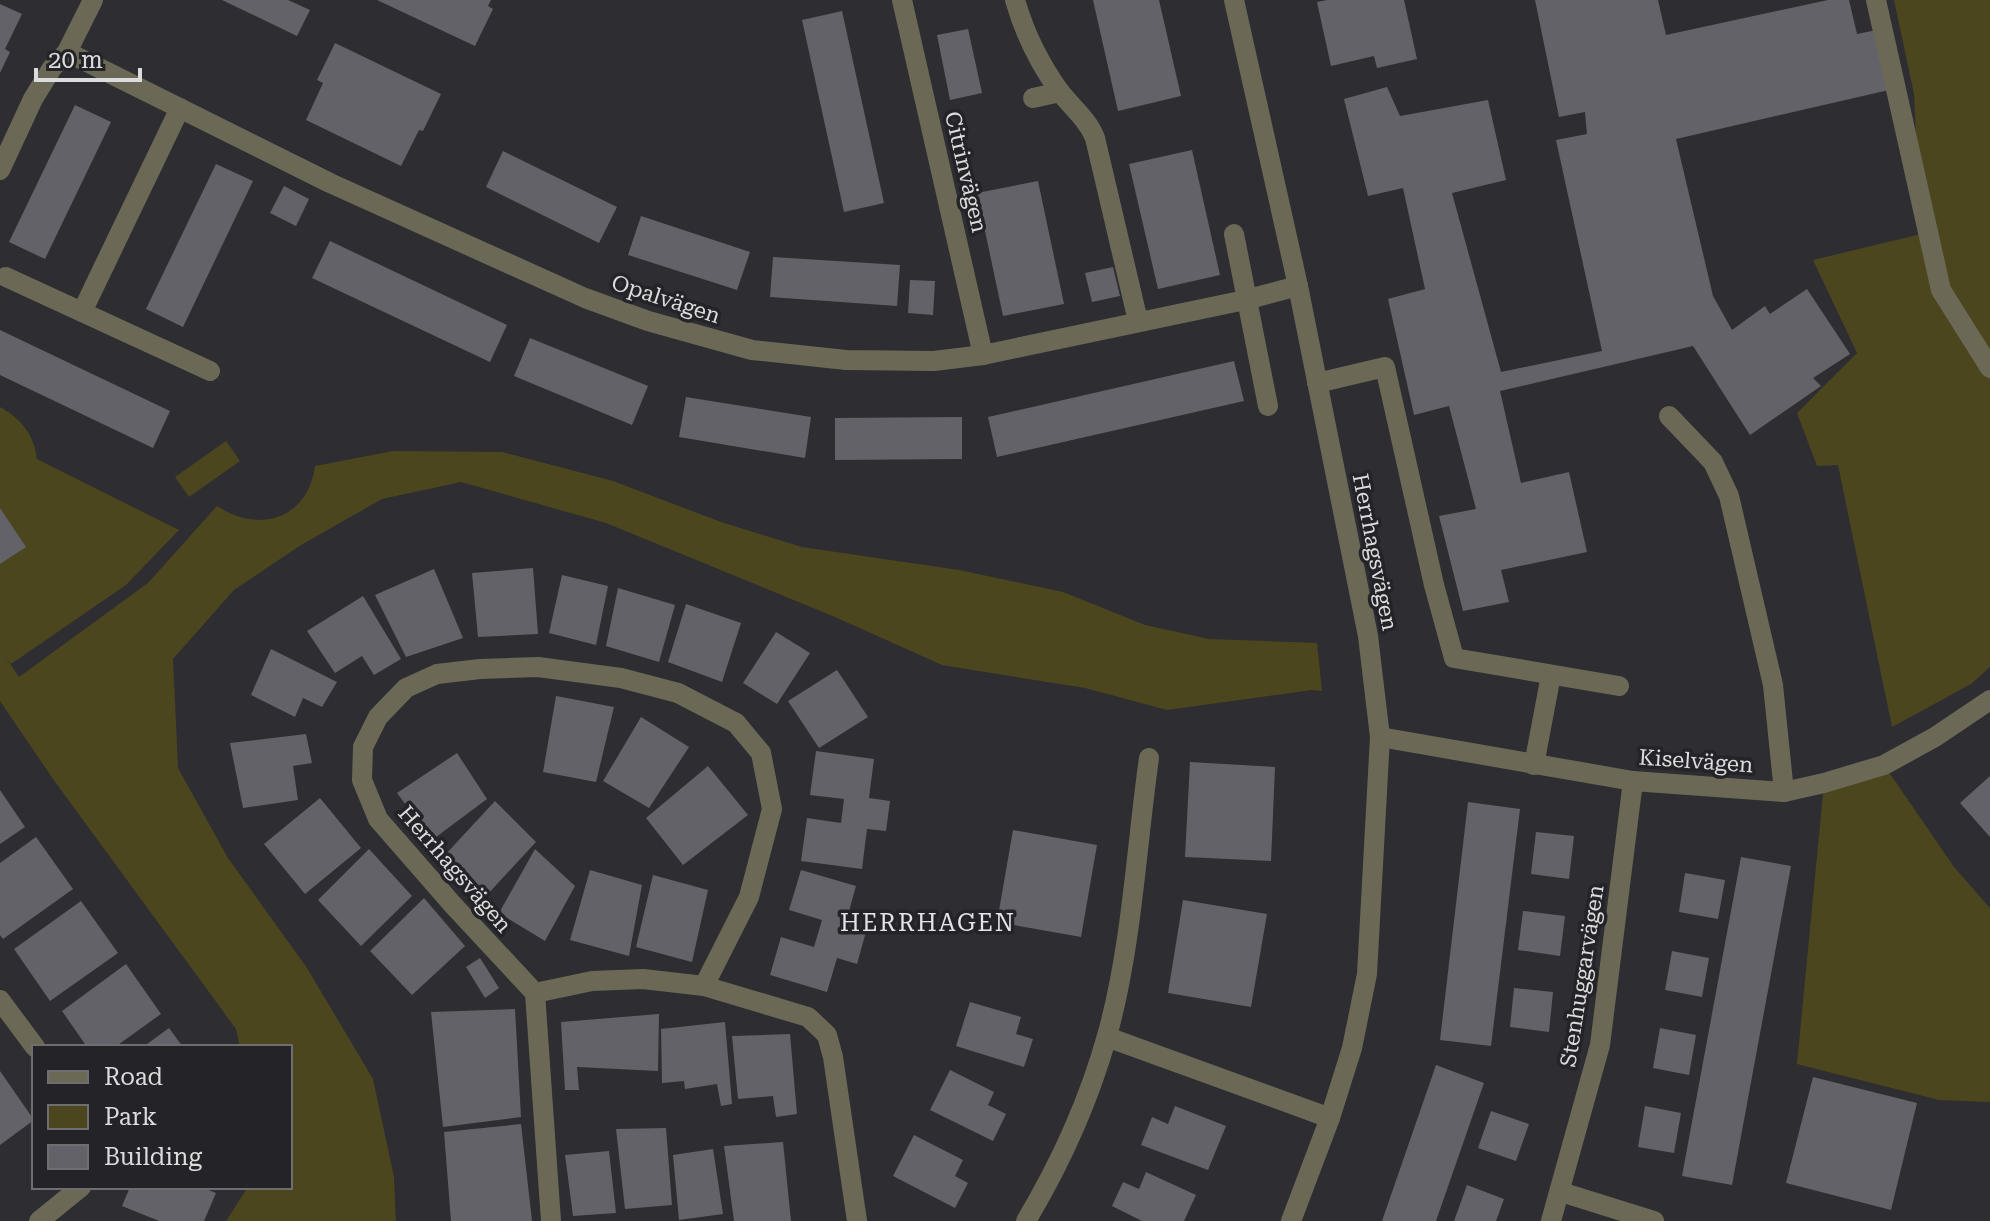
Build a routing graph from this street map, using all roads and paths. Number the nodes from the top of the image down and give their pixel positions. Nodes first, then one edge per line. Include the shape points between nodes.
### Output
1 (93, 0) edge
2 (902, 0) edge
3 (1015, 0) edge
4 (1234, 0) edge
5 (1876, 0) edge
6 (67, 52) junction
7 (1060, 92) junction
8 (1033, 98) dead end
9 (180, 108) junction
10 (0, 170) edge
11 (1234, 234) dead end
12 (6, 277) dead end
13 (1298, 286) junction
14 (1245, 300) junction
15 (82, 312) junction
16 (1138, 321) junction
17 (983, 355) junction
18 (1990, 368) edge
19 (210, 371) dead end
20 (1317, 383) junction
21 (1268, 406) dead end
22 (1669, 416) dead end
23 (1551, 675) junction
24 (1619, 686) dead end
25 (1990, 700) edge
26 (1380, 737) junction
27 (1149, 758) dead end
28 (1534, 765) junction
29 (1633, 781) junction
30 (1784, 792) junction
31 (704, 986) junction
32 (535, 993) junction
33 (0, 1000) edge
34 (1107, 1037) junction
35 (34, 1045) edge
36 (1330, 1118) junction
37 (79, 1189) edge
38 (1561, 1192) junction
39 (39, 1221) edge
40 (551, 1221) edge
41 (857, 1221) edge
42 (1026, 1221) edge
43 (1291, 1221) edge
44 (1551, 1221) edge
45 (1654, 1221) edge

1 - 6 street
2 - 17 street, Citrinvägen
3 - 7 street via 1026,37
4 - 13 street, Herrhagsvägen
5 - 18 street via 1941,290
6 - 9 street, Opalvägen
6 - 10 street via 33,99
7 - 8 street
7 - 16 street via 1095,138
9 - 15 street
9 - 17 street, Opalvägen via 422,225 648,321 752,350 807,357 934,361
11 - 14 street
12 - 15 street
13 - 14 street, Opalvägen
13 - 20 street, Herrhagsvägen
14 - 16 street, Opalvägen
14 - 21 street
15 - 19 street
16 - 17 street, Opalvägen
20 - 23 street via 1385,367 1454,658
20 - 26 street, Herrhagsvägen via 1368,636
22 - 30 street via 1713,462 1729,496 1773,685
23 - 24 street
23 - 28 street
25 - 30 street, Kiselvägen via 1884,765
26 - 28 street, Kiselvägen
26 - 36 street, Herrhagsvägen via 1367,974
27 - 34 street via 1124,959
28 - 29 street, Kiselvägen
29 - 30 street, Kiselvägen
29 - 38 street, Stenhuggarvägen via 1600,1045
31 - 32 street via 605,980
31 - 32 street, Herrhagsvägen via 749,897 772,809 761,753 736,723 678,693 621,678 538,667 437,674 406,688 378,717 363,747 362,780 378,819
31 - 41 street via 808,1017 827,1035
32 - 40 street
33 - 35 street
34 - 36 street
34 - 42 street via 1073,1130
36 - 43 street, Herrhagsvägen
37 - 39 street
38 - 44 street, Stenhuggarvägen
38 - 45 street

